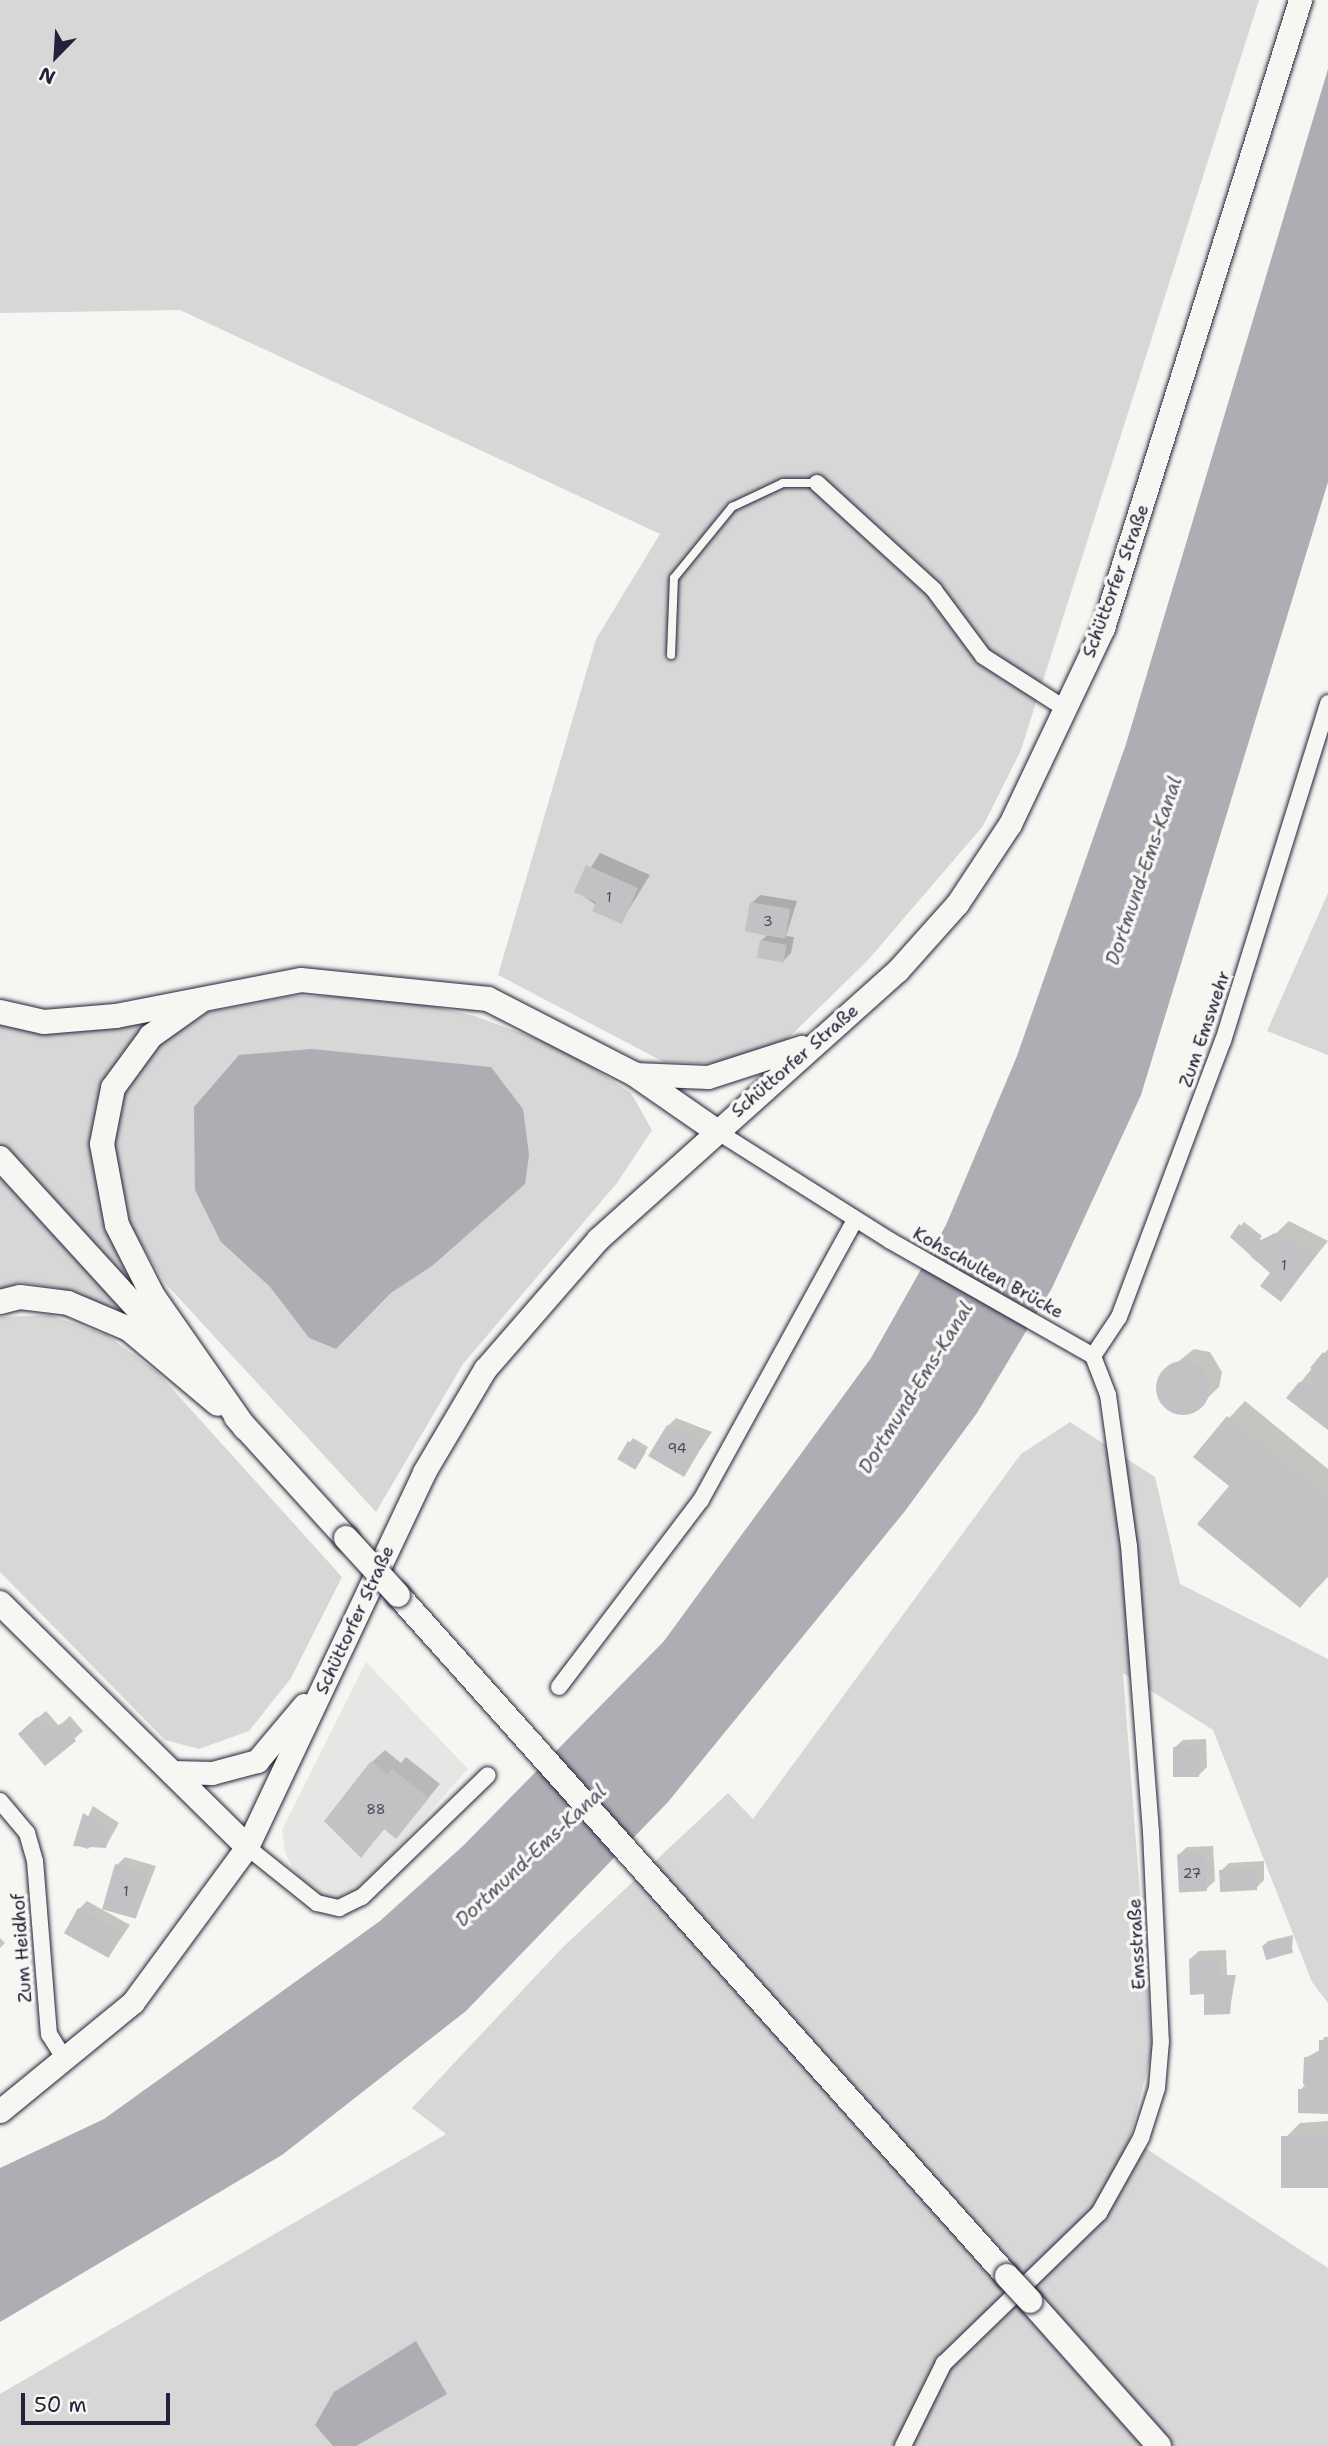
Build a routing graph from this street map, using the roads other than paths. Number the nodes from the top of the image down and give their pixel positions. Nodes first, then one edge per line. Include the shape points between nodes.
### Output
1 (1300, 0) edge
2 (817, 483) joint
3 (671, 655) dead end
4 (1328, 703) edge
5 (1067, 710) junction
6 (208, 996) junction
7 (0, 1012) edge
8 (823, 1038) junction
9 (634, 1074) junction
10 (715, 1130) junction
11 (0, 1158) edge
12 (855, 1220) junction
13 (889, 1240) joint
14 (0, 1302) edge
15 (1093, 1356) junction
16 (246, 1428) junction
17 (0, 1602) edge
18 (336, 1663) junction
19 (559, 1687) dead end
20 (171, 1772) junction
21 (488, 1774) dead end
22 (0, 1801) edge
23 (247, 1847) junction
24 (64, 2058) junction
25 (0, 2111) edge
26 (903, 2446) edge
27 (1159, 2446) edge

1 - 5 main road, Schüttorfer Straße via 1155,470 1103,628
2 - 3 lane via 783,483 732,507 674,579
2 - 5 street via 934,590 983,656
4 - 15 street, Zum Emswehr via 1223,1041 1119,1317
5 - 8 main road, Schüttorfer Straße via 1010,824 957,904 897,971
6 - 7 main road via 116,1016 44,1022
6 - 9 main road via 301,980 488,999
6 - 16 main road via 151,1036 113,1088 102,1144 123,1237 153,1296
8 - 9 main road via 725,1074
8 - 10 main road, Schüttorfer Straße
9 - 10 main road
10 - 12 street, Schüttorfer Straße
10 - 18 main road, Schüttorfer Straße via 598,1238 485,1369 424,1472
11 - 16 main road
12 - 13 street, Schüttorfer Straße
12 - 19 street via 701,1500
13 - 15 street, Kohschulten Brücke
14 - 16 main road via 68,1303 129,1329
15 - 26 street, Emsstraße via 1108,1395 1129,1546 1151,1832 1158,2080 1141,2138 1099,2213 944,2363
16 - 27 main road, bridge
17 - 20 main road
18 - 20 main road via 257,1761 224,1772
18 - 23 main road, Schüttorfer Straße
20 - 23 main road
21 - 23 street via 362,1897 339,1908 317,1903
22 - 24 street, Zum Heidhof via 27,1833 35,1861 43,1998 49,2034
23 - 24 main road, Schüttorfer Straße via 133,2002
24 - 25 main road, Schüttorfer Straße

